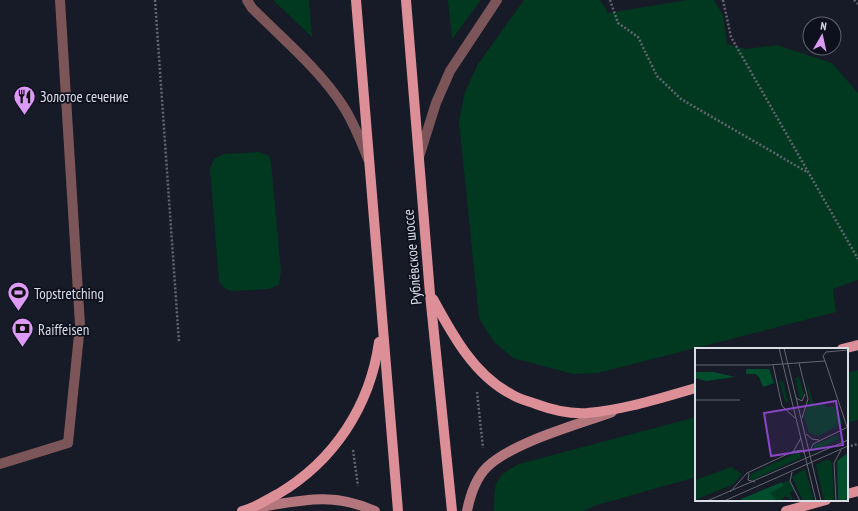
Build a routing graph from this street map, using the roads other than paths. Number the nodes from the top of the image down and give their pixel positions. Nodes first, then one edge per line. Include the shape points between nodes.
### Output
1 (60, 0) edge
2 (247, 0) edge
3 (356, 0) edge
4 (406, 0) edge
5 (497, 0) edge
6 (419, 157) junction
7 (370, 164) junction
8 (430, 294) junction
9 (382, 324) junction
10 (858, 345) edge
11 (846, 348) edge
12 (695, 388) edge
13 (624, 407) junction
14 (0, 464) edge
15 (822, 501) edge
16 (247, 510) edge
17 (375, 511) edge
18 (398, 511) edge
19 (452, 511) edge
20 (467, 511) edge
21 (786, 511) edge

1 - 14 street via 80,325 68,443
2 - 7 street via 324,81 343,106
3 - 7 main road
4 - 6 main road, Рублёвское шоссе
5 - 6 street via 450,71 436,103
6 - 8 main road, Рублёвское шоссе
7 - 9 main road
8 - 13 main road via 454,338 482,371 510,394 562,412 586,413
8 - 19 main road, Рублёвское шоссе
9 - 16 main road via 376,365 366,395 350,426 314,468 290,487
9 - 18 main road
10 - 11 main road
12 - 13 main road
13 - 20 main road via 506,452 480,476
15 - 21 main road
16 - 17 main road via 309,500 334,499 356,502

